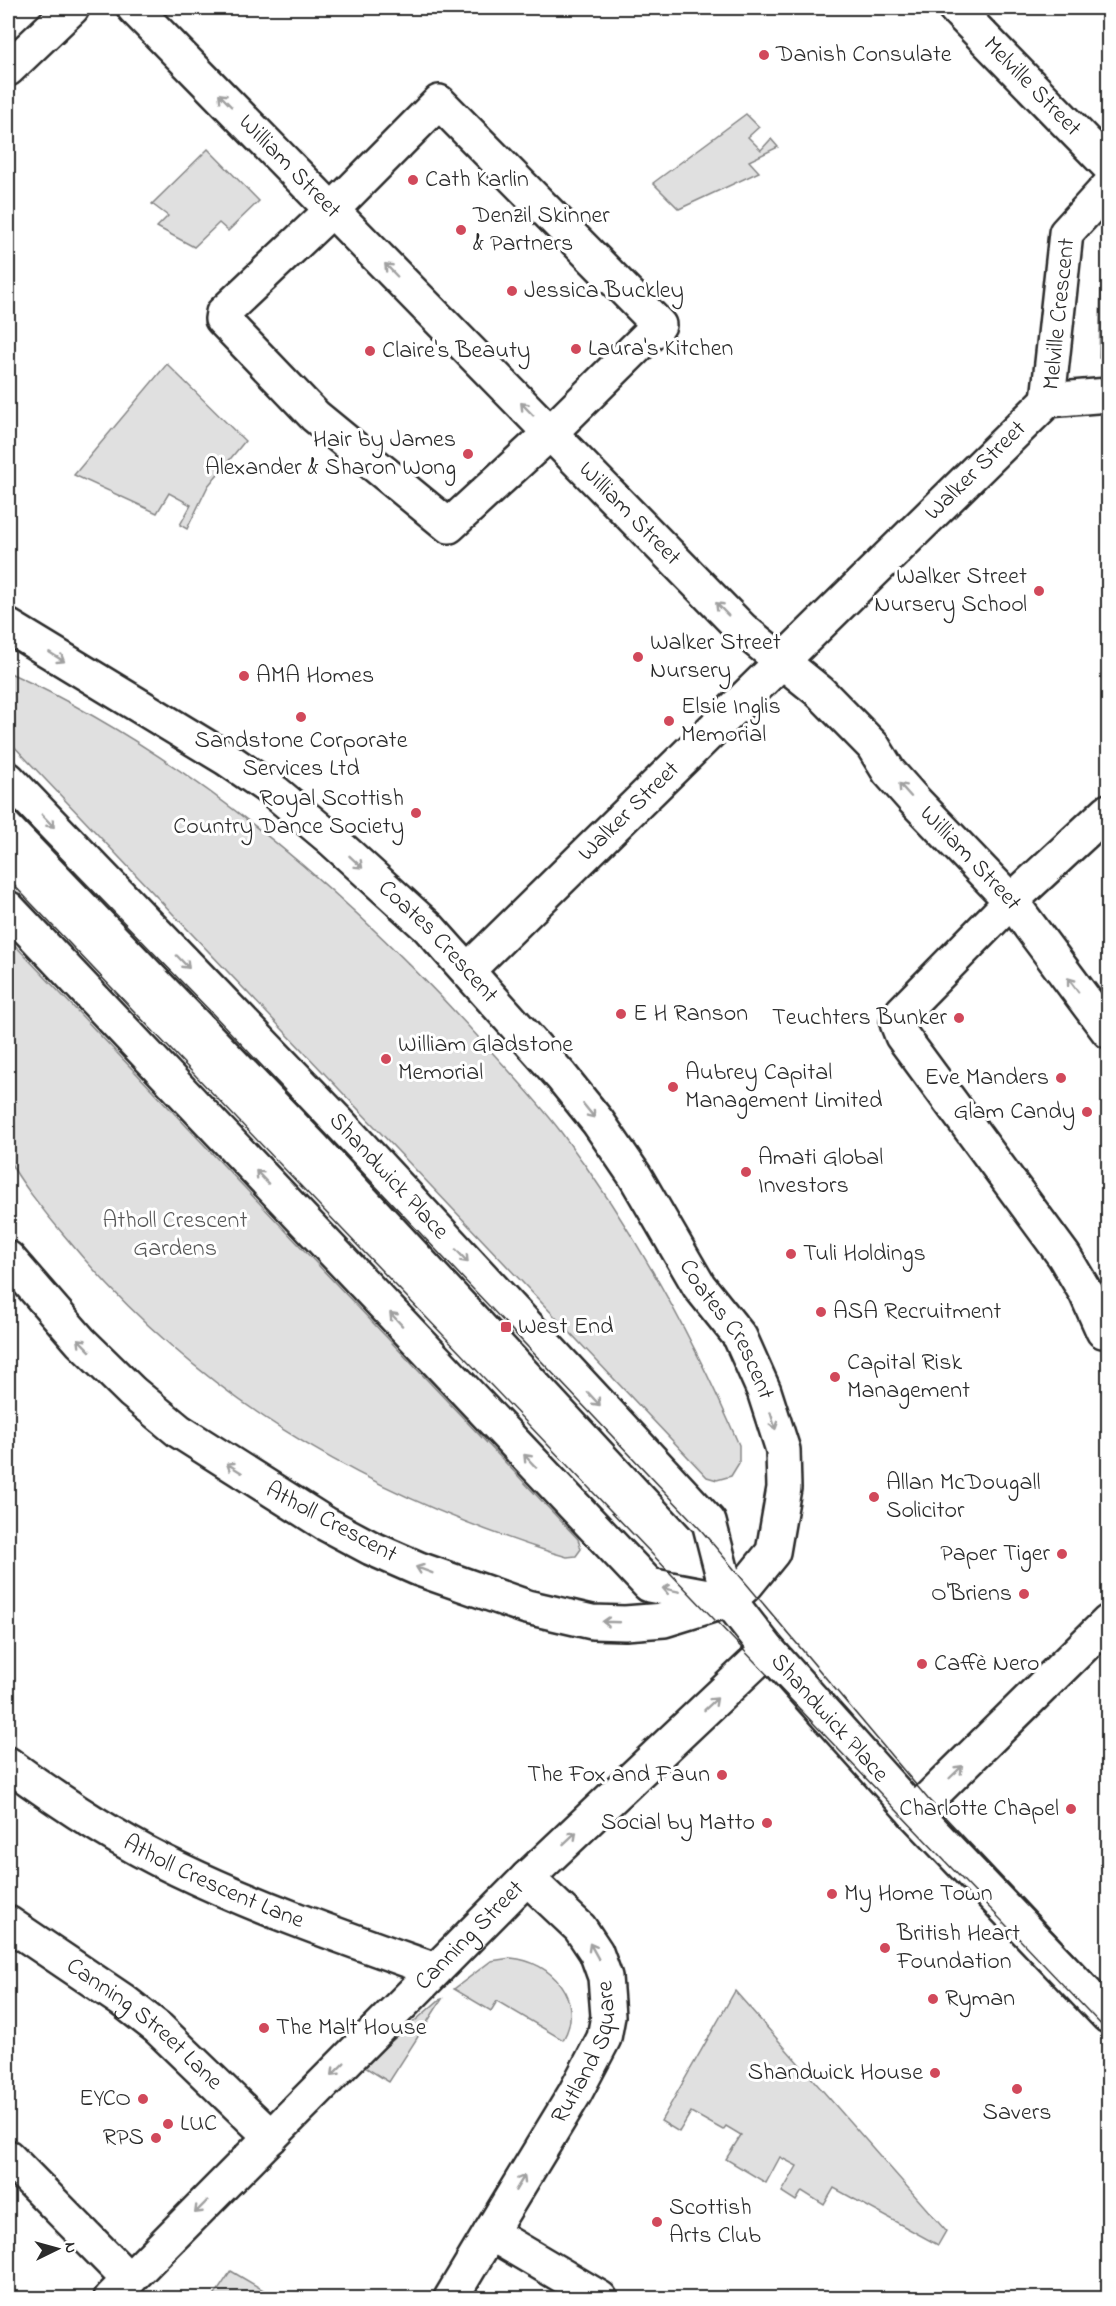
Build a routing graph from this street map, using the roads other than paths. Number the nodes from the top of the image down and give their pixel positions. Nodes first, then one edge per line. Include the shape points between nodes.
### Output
1 (72, 8) edge
2 (134, 8) edge
3 (955, 8) edge
4 (8, 69) edge
5 (1108, 165) edge
6 (1108, 187) edge
7 (332, 210) junction
8 (1108, 395) edge
9 (1048, 400) junction
10 (550, 433) junction
11 (8, 626) edge
12 (782, 661) junction
13 (8, 779) edge
14 (1108, 811) edge
15 (1011, 901) junction
16 (8, 908) edge
17 (468, 970) junction
18 (1108, 1031) edge
19 (8, 1258) edge
20 (1103, 1331) dead end
21 (729, 1600) junction
22 (1108, 1622) edge
23 (768, 1650) junction
24 (8, 1764) edge
25 (914, 1813) junction
26 (527, 1878) junction
27 (8, 1923) edge
28 (435, 1971) junction
29 (1108, 2016) edge
30 (271, 2136) junction
31 (8, 2157) edge
32 (489, 2233) junction
33 (120, 2289) edge
34 (451, 2298) edge
35 (600, 2298) edge

1 - 4 street
7 -> 2 street, William Street
3 - 5 street, Melville Street
6 - 9 street, Melville Crescent via 1066,233
10 -> 7 street, William Street
7 - 10 street via 223,313 222,320 308,408 448,526
7 - 10 street via 439,102 626,292 659,326
8 - 9 street, Melville Crescent
9 - 12 street, Walker Street
12 -> 10 street, William Street via 742,629
11 -> 17 street, Coates Crescent via 275,792 429,928
15 -> 12 street, William Street via 889,772 873,746 820,692
12 - 17 street, Walker Street
13 -> 21 street, Shandwick Place via 339,1124 709,1522
14 - 15 street
18 -> 15 street, William Street
15 - 20 street via 902,1012 897,1023 902,1036 1064,1256
21 -> 16 street via 649,1585
17 -> 21 street, Coates Crescent via 598,1122 668,1229 699,1286 740,1336 764,1391 783,1450 781,1513 773,1552
21 -> 19 street, Atholl Crescent via 664,1620 592,1622 527,1607 371,1548 278,1496 179,1431 81,1342
21 - 23 street, Shandwick Place
25 -> 22 street
23 - 25 street, Shandwick Place
26 -> 23 street, Canning Street
24 - 28 street, Atholl Crescent Lane via 93,1822 176,1868 262,1907
25 - 29 street, Shandwick Place
26 - 28 street, Canning Street
32 -> 26 street, Rutland Square via 575,2093 604,2038 608,2016 605,1977 596,1952 580,1928
27 - 30 street, Canning Street Lane via 158,2028
28 -> 30 street, Canning Street
30 -> 33 street, Canning Street
31 - 33 street, Canning Street
32 - 34 street, Rutland Square
32 - 35 street

